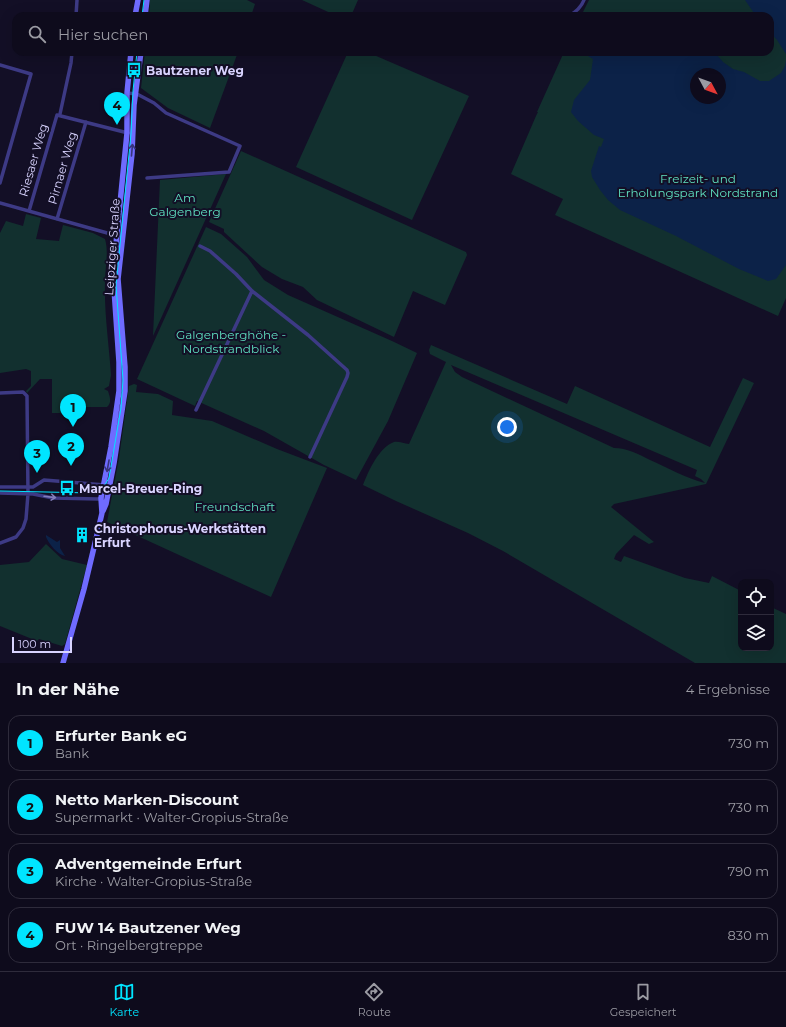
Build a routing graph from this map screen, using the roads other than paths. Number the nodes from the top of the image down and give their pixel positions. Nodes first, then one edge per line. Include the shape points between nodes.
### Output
1 (77, 0) edge
2 (138, 0) edge
3 (147, 0) edge
4 (584, 0) edge
5 (76, 12) edge
6 (136, 12) edge
7 (146, 12) edge
8 (576, 12) edge
9 (71, 56) edge
10 (131, 56) edge
11 (140, 56) edge
12 (0, 66) edge
13 (127, 93) junction
14 (135, 94) junction
15 (58, 114) junction
16 (86, 122) junction
17 (130, 134) junction
18 (147, 178) dead end
19 (0, 183) edge
20 (0, 203) edge
21 (28, 211) junction
22 (56, 219) junction
23 (120, 237) junction
24 (200, 246) dead end
25 (252, 290) junction
26 (0, 393) edge
27 (196, 410) dead end
28 (310, 457) dead end
29 (104, 484) junction
30 (0, 487) edge
31 (27, 488) junction
32 (0, 493) edge
33 (108, 493) junction
34 (28, 494) junction
35 (101, 498) junction
36 (102, 513) junction
37 (0, 543) edge
38 (63, 663) edge

1 - 5 street
2 - 6 main road
3 - 7 main road
4 - 8 street
9 - 15 street, Riesaer Weg
10 - 13 main road, Leipziger Straße
11 - 14 main road, Leipziger Straße
12 - 19 street via 31,74
13 - 14 street
13 - 17 main road, Leipziger Straße
14 - 17 main road, Leipziger Straße
14 - 18 street via 154,103 166,113 240,146 229,172
15 - 16 street
15 - 21 street, Riesaer Weg via 55,116
16 - 17 street
16 - 22 street, Pirnaer Weg
17 - 23 main road, Leipziger Straße
20 - 21 street
21 - 22 street via 43,218
22 - 23 street
23 -> 29 main road, Leipziger Straße via 113,274 120,386
23 - 33 main road, Leipziger Straße via 118,291 125,391
24 - 25 street via 210,251
25 - 27 street
25 - 28 street via 344,366 348,373
26 - 31 street via 23,392 27,396
29 - 31 street via 44,480
29 - 33 street
29 - 35 main road, Leipziger Straße
30 - 31 street
31 - 34 street
32 - 34 street
33 - 35 street
33 - 36 main road, Leipziger Straße
34 -> 35 street via 53,498
34 - 37 street via 23,528 16,537
35 - 36 main road, Leipziger Straße
36 - 38 main road, Leipziger Straße via 92,560

